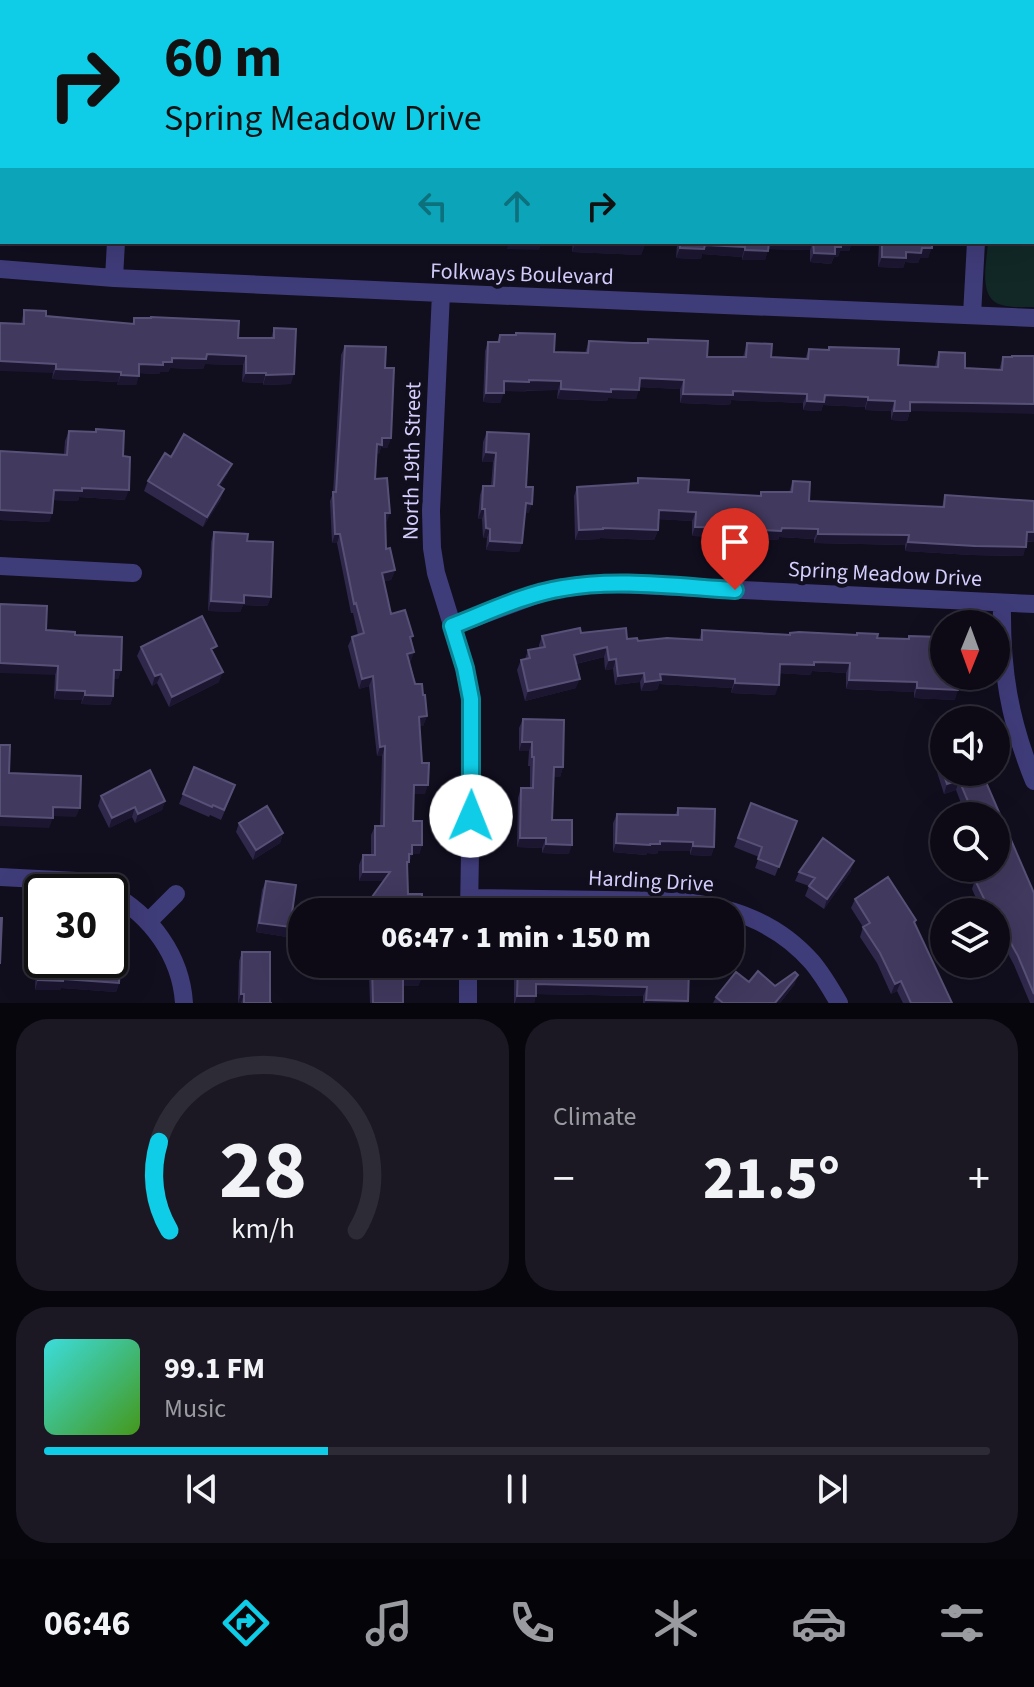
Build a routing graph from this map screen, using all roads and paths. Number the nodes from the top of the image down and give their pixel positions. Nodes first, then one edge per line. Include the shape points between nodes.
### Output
1 (116, 244) edge
2 (976, 244) edge
3 (3, 271) edge
4 (114, 278) junction
5 (441, 293) junction
6 (972, 315) junction
7 (1034, 318) edge
8 (0, 566) edge
9 (133, 573) dead end
10 (1002, 603) junction
11 (1034, 604) edge
12 (452, 626) junction
13 (1034, 781) edge
14 (0, 877) edge
15 (24, 878) edge
16 (176, 894) dead end
17 (469, 898) edge
18 (128, 904) edge
19 (744, 915) edge
20 (148, 922) junction
21 (468, 978) edge
22 (184, 1003) edge
23 (468, 1003) edge
24 (839, 1003) edge

1 - 4 street
2 - 6 street
3 - 4 street, Folkways Boulevard
4 - 5 street, Folkways Boulevard
5 - 6 street, Folkways Boulevard
5 - 12 street, North 19th Street via 431,531 436,573
6 - 7 street, Folkways Boulevard
8 - 9 street
10 - 11 street, Spring Meadow Drive
10 - 12 street, Spring Meadow Drive via 588,584 544,592
10 - 13 street via 1007,694
12 - 17 street, North 19th Street via 472,717
14 - 15 street
16 - 20 street
18 - 20 street
19 - 24 street, Harding Drive via 793,943
20 - 22 street via 175,961
21 - 23 street

